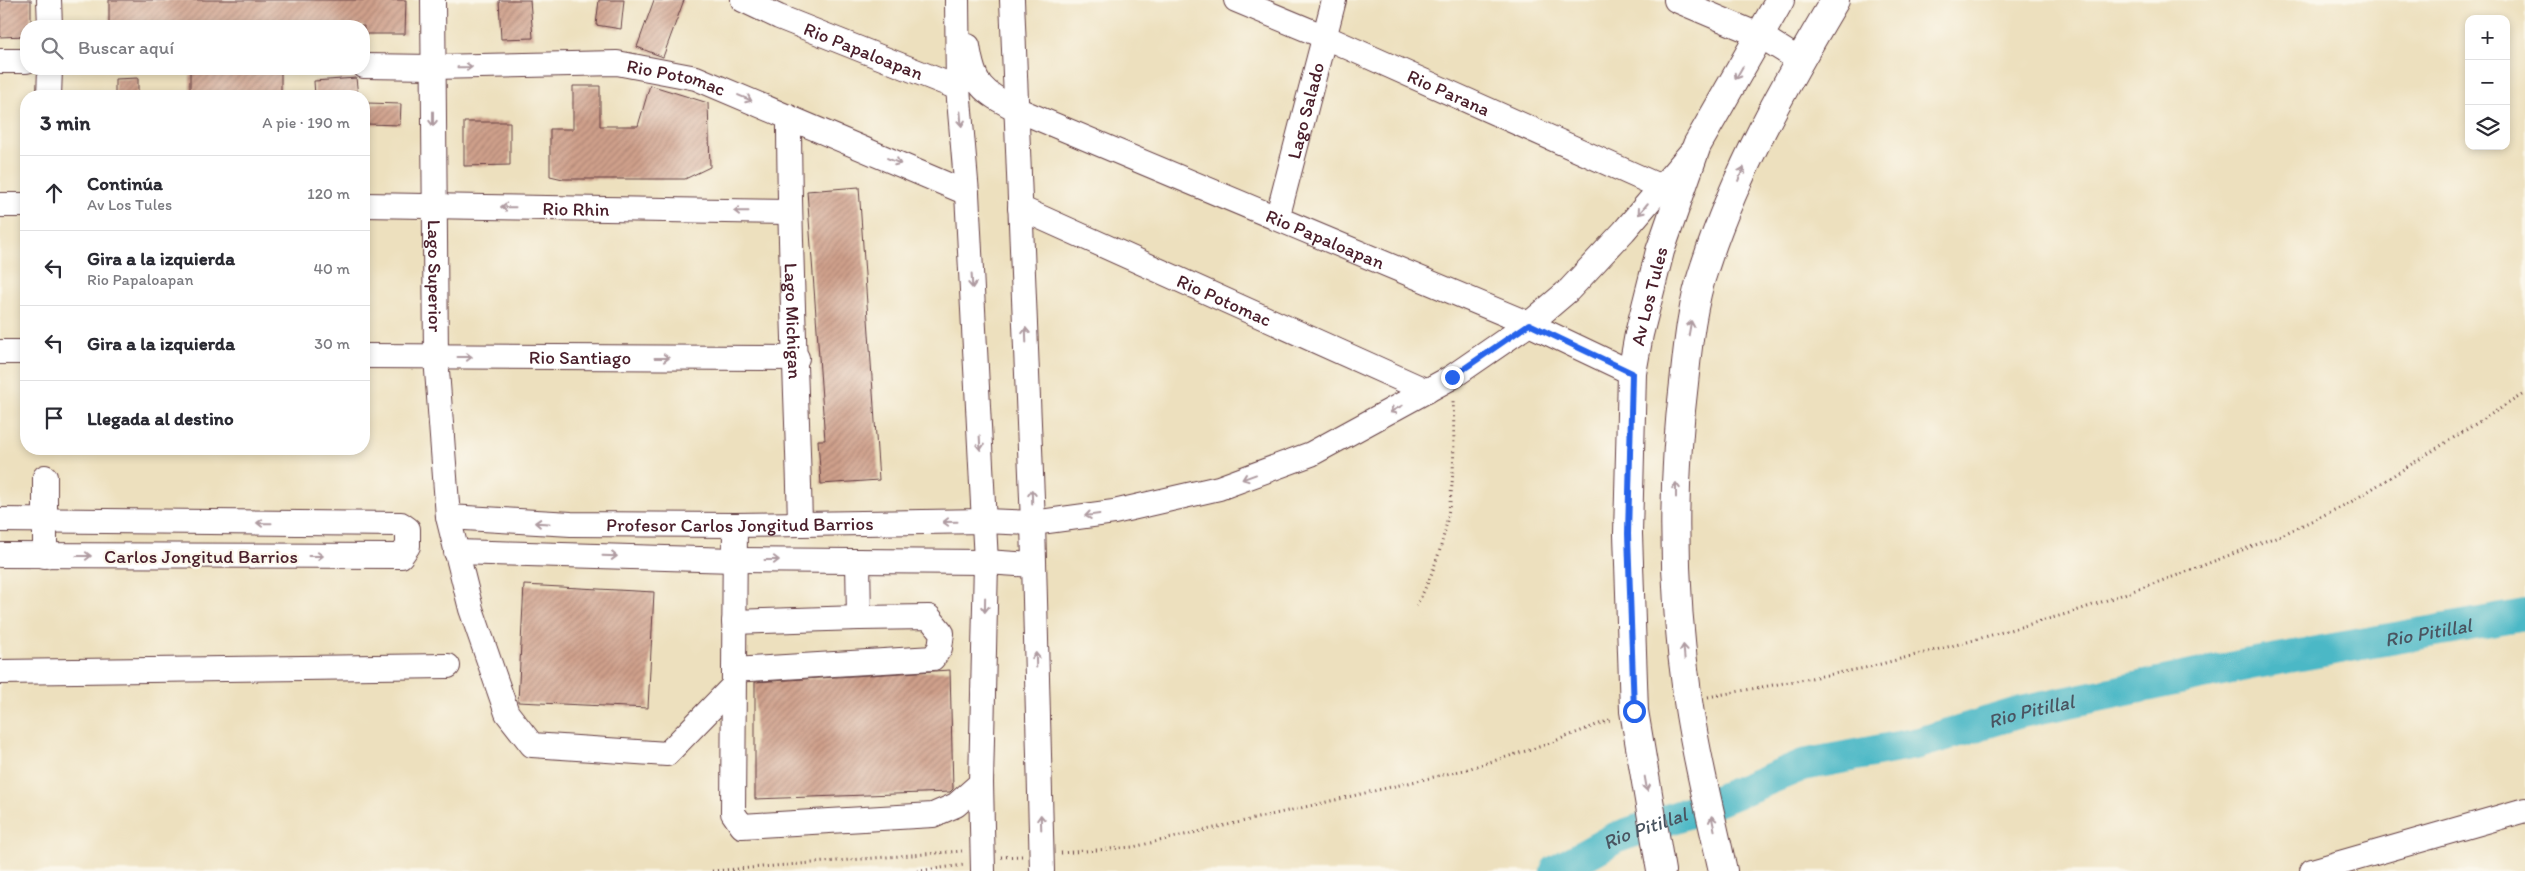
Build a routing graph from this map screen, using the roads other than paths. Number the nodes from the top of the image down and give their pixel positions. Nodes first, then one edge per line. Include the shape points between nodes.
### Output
1 (49, 0) edge
2 (433, 0) edge
3 (743, 0) edge
4 (957, 0) edge
5 (962, 0) edge
6 (1012, 0) edge
7 (1236, 0) edge
8 (1334, 0) edge
9 (1676, 0) edge
10 (1780, 0) edge
11 (1834, 0) edge
12 (779, 8) edge
13 (50, 20) edge
14 (1760, 36) junction
15 (1325, 37) junction
16 (1799, 60) junction
17 (0, 61) edge
18 (20, 61) edge
19 (370, 66) edge
20 (433, 67) junction
21 (50, 75) edge
22 (958, 88) junction
23 (49, 90) edge
24 (1016, 109) junction
25 (789, 117) junction
26 (1697, 145) junction
27 (1661, 187) junction
28 (968, 193) junction
29 (0, 205) edge
30 (20, 205) edge
31 (370, 205) edge
32 (434, 206) junction
33 (1020, 208) junction
34 (789, 212) junction
35 (1277, 219) junction
36 (1529, 324) junction
37 (0, 352) edge
38 (20, 352) edge
39 (370, 356) edge
40 (436, 357) junction
41 (796, 358) junction
42 (1632, 373) junction
43 (1427, 391) junction
44 (45, 477) dead end
45 (448, 517) junction
46 (0, 520) edge
47 (44, 520) junction
48 (984, 521) junction
49 (571, 524) junction
50 (800, 524) junction
51 (1033, 524) junction
52 (735, 525) junction
53 (456, 552) junction
54 (0, 555) edge
55 (569, 555) junction
56 (45, 556) junction
57 (734, 560) junction
58 (858, 561) junction
59 (986, 562) junction
60 (1033, 565) junction
61 (859, 618) junction
62 (734, 622) junction
63 (448, 666) dead end
64 (0, 672) edge
65 (734, 678) junction
66 (981, 784) junction
67 (2525, 810) edge
68 (983, 861) edge
69 (1042, 863) edge
70 (1661, 871) edge
71 (1723, 871) edge
72 (2312, 871) edge

1 - 13 street
2 - 20 street, Lago Superior
3 - 12 street, Rio Papaloapan
4 - 22 street
5 - 24 street, Rio Papaloapan via 974,76 985,93
6 - 24 street
7 - 15 street, Rio Parana
8 - 15 street, Lago Salado
9 - 14 street
10 - 14 main road, Av Los Tules
11 - 16 main road
12 - 22 street, Rio Papaloapan
14 - 16 street
14 -> 26 main road, Av Los Tules
15 - 27 street, Rio Parana
15 - 35 street, Lago Salado
71 -> 16 main road via 1688,701 1676,569 1676,482 1681,407 1690,328 1704,268 1752,147
17 - 18 street
19 - 20 street, Rio Potomac
20 -> 25 street, Rio Potomac via 617,63 696,78
20 -> 32 street, Lago Superior
21 - 23 street
22 -> 28 street
24 - 33 street
24 - 35 street, Rio Papaloapan
25 -> 28 street, Rio Potomac
25 - 34 street, Lago Michigan
26 - 27 street, Profesor Carlos Jongitud Barrios
26 - 42 main road, Av Los Tules via 1660,251
27 -> 36 street, Profesor Carlos Jongitud Barrios via 1569,290
28 -> 48 street
29 - 30 street
31 - 32 street, Rio Rhin
34 -> 32 street, Rio Rhin
32 - 40 street, Lago Superior
33 - 43 street, Rio Potomac
51 -> 33 street
34 - 41 street, Lago Michigan
35 - 36 street, Rio Papaloapan
36 - 42 street, Rio Papaloapan
36 - 43 street, Profesor Carlos Jongitud Barrios
37 - 38 street
39 - 40 street, Rio Santiago
40 -> 41 street, Rio Santiago
40 - 45 street, Lago Superior
41 - 50 street, Lago Michigan
42 -> 70 main road, Av Los Tules via 1628,534 1636,724
43 -> 51 street, Profesor Carlos Jongitud Barrios via 1311,454 1219,488 1114,512
44 - 47 street
49 -> 45 street, Profesor Carlos Jongitud Barrios
45 - 53 street, Lago Superior
46 - 47 street, Carlos Jongitud Barrios
47 - 56 street
56 -> 47 street, Carlos Jongitud Barrios via 401,556 408,546 408,529 400,524
48 -> 50 street, Profesor Carlos Jongitud Barrios
48 - 51 street, Profesor Carlos Jongitud Barrios
48 - 59 street
49 - 52 street, Profesor Carlos Jongitud Barrios
49 - 55 street
50 - 52 street, Profesor Carlos Jongitud Barrios
51 - 60 street
52 - 57 street
53 - 55 street, Profesor Carlos Jongitud Barrios
53 - 65 street, Lago Superior via 471,609 507,712 532,745 667,754
54 - 56 street, Carlos Jongitud Barrios
55 -> 57 street, Profesor Carlos Jongitud Barrios
57 -> 58 street, Profesor Carlos Jongitud Barrios
57 - 62 street
58 - 59 street, Profesor Carlos Jongitud Barrios
58 - 61 street
59 - 60 street, Profesor Carlos Jongitud Barrios
59 -> 66 street
69 -> 60 street
61 - 62 street
61 - 65 street via 928,617 942,633 940,648 934,658
62 - 65 street
63 - 64 street
65 - 66 street via 733,813 742,826 933,815 956,804
66 - 68 street
67 - 72 street

